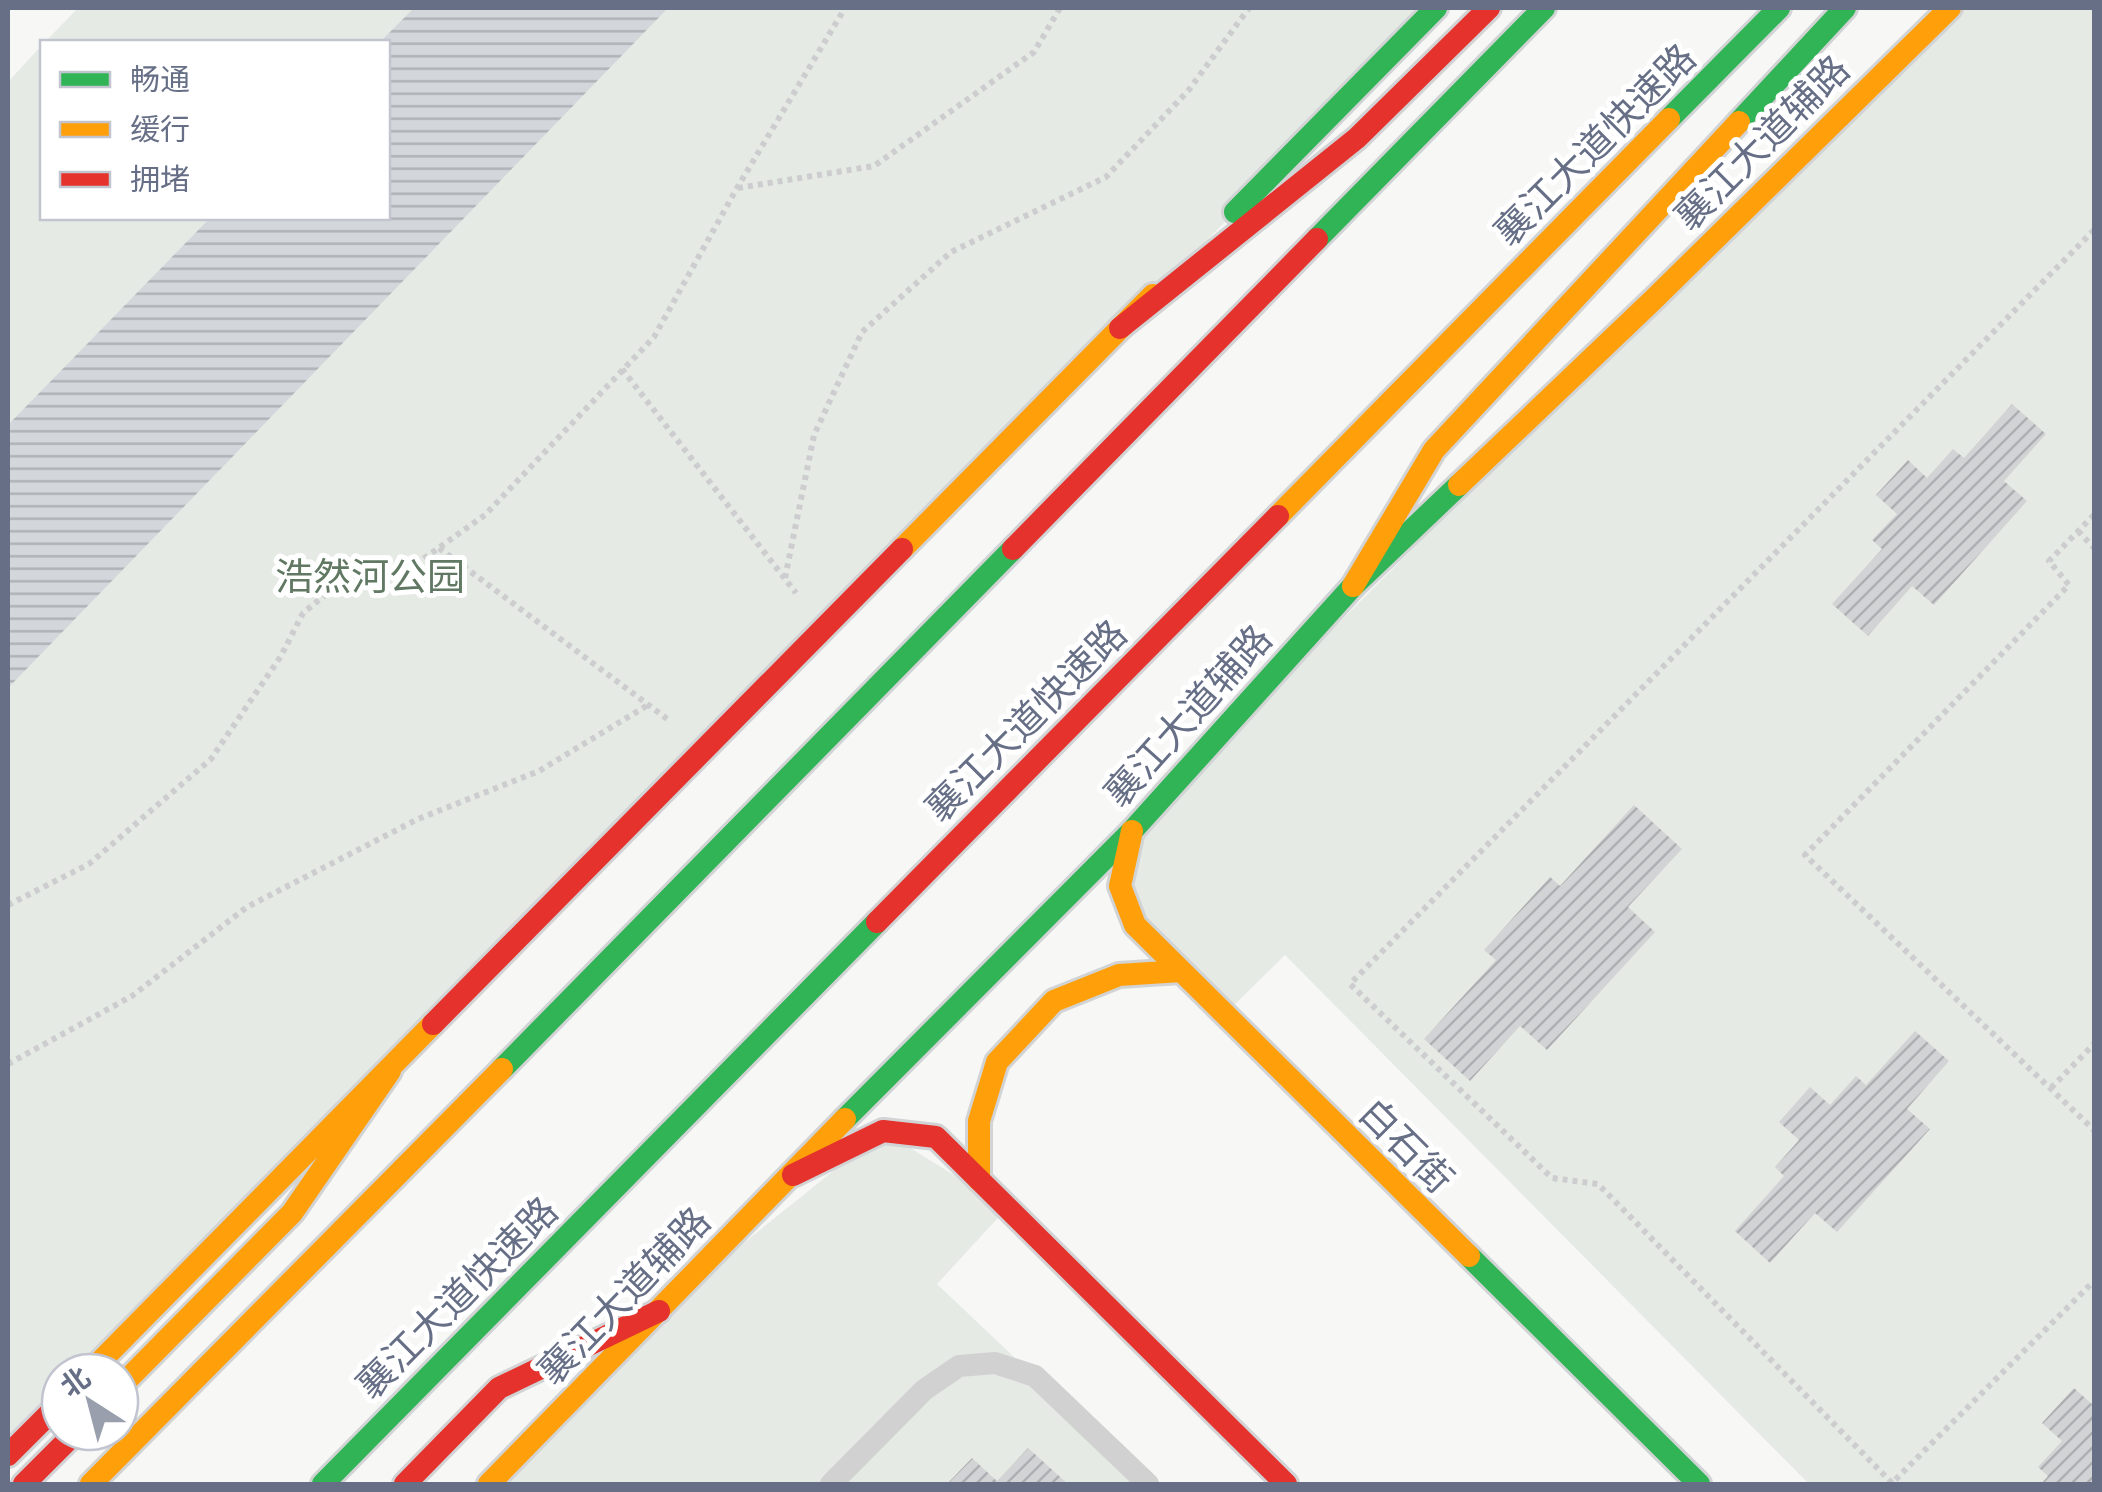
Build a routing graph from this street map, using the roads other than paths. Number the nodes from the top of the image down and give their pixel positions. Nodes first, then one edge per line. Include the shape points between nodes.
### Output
1 (1436, 8) edge
2 (1489, 8) edge
3 (1544, 8) edge
4 (1779, 8) edge
5 (1845, 8) edge
6 (1950, 8) edge
7 (1120, 328) junction
8 (1353, 586) junction
9 (1132, 831) junction
10 (1181, 971) junction
11 (390, 1071) junction
12 (786, 1178) junction
13 (979, 1180) junction
14 (660, 1311) junction
15 (110, 1352) edge
16 (140, 1367) edge
17 (40, 1423) edge
18 (56, 1452) edge
19 (8, 1456) edge
20 (24, 1484) edge
21 (91, 1484) edge
22 (323, 1484) edge
23 (405, 1484) edge
24 (489, 1484) edge
25 (832, 1484) edge
26 (1148, 1484) edge
27 (1286, 1484) edge
28 (1699, 1484) edge

1 - 7 main road
2 - 7 main road via 1357,138
3 - 21 main road
4 - 22 main road, 襄江大道快速路
5 - 8 main road via 1434,450
6 - 8 main road, 襄江大道辅路
7 - 11 main road
8 - 9 main road, 襄江大道辅路
9 - 10 main road, 白石街 via 1120,886 1134,926
9 - 12 main road, 襄江大道辅路
10 - 13 main road via 1119,975 1054,1001 997,1062 979,1121
10 - 28 main road, 白石街
11 - 15 main road
11 - 16 main road via 292,1213
12 - 13 main road via 883,1131 936,1137
12 - 14 main road, 襄江大道辅路
13 - 27 main road
14 - 23 main road via 499,1388
14 - 24 main road, 襄江大道辅路
17 - 19 main road
18 - 20 main road
25 - 26 lane via 924,1390 959,1366 995,1363 1035,1376

